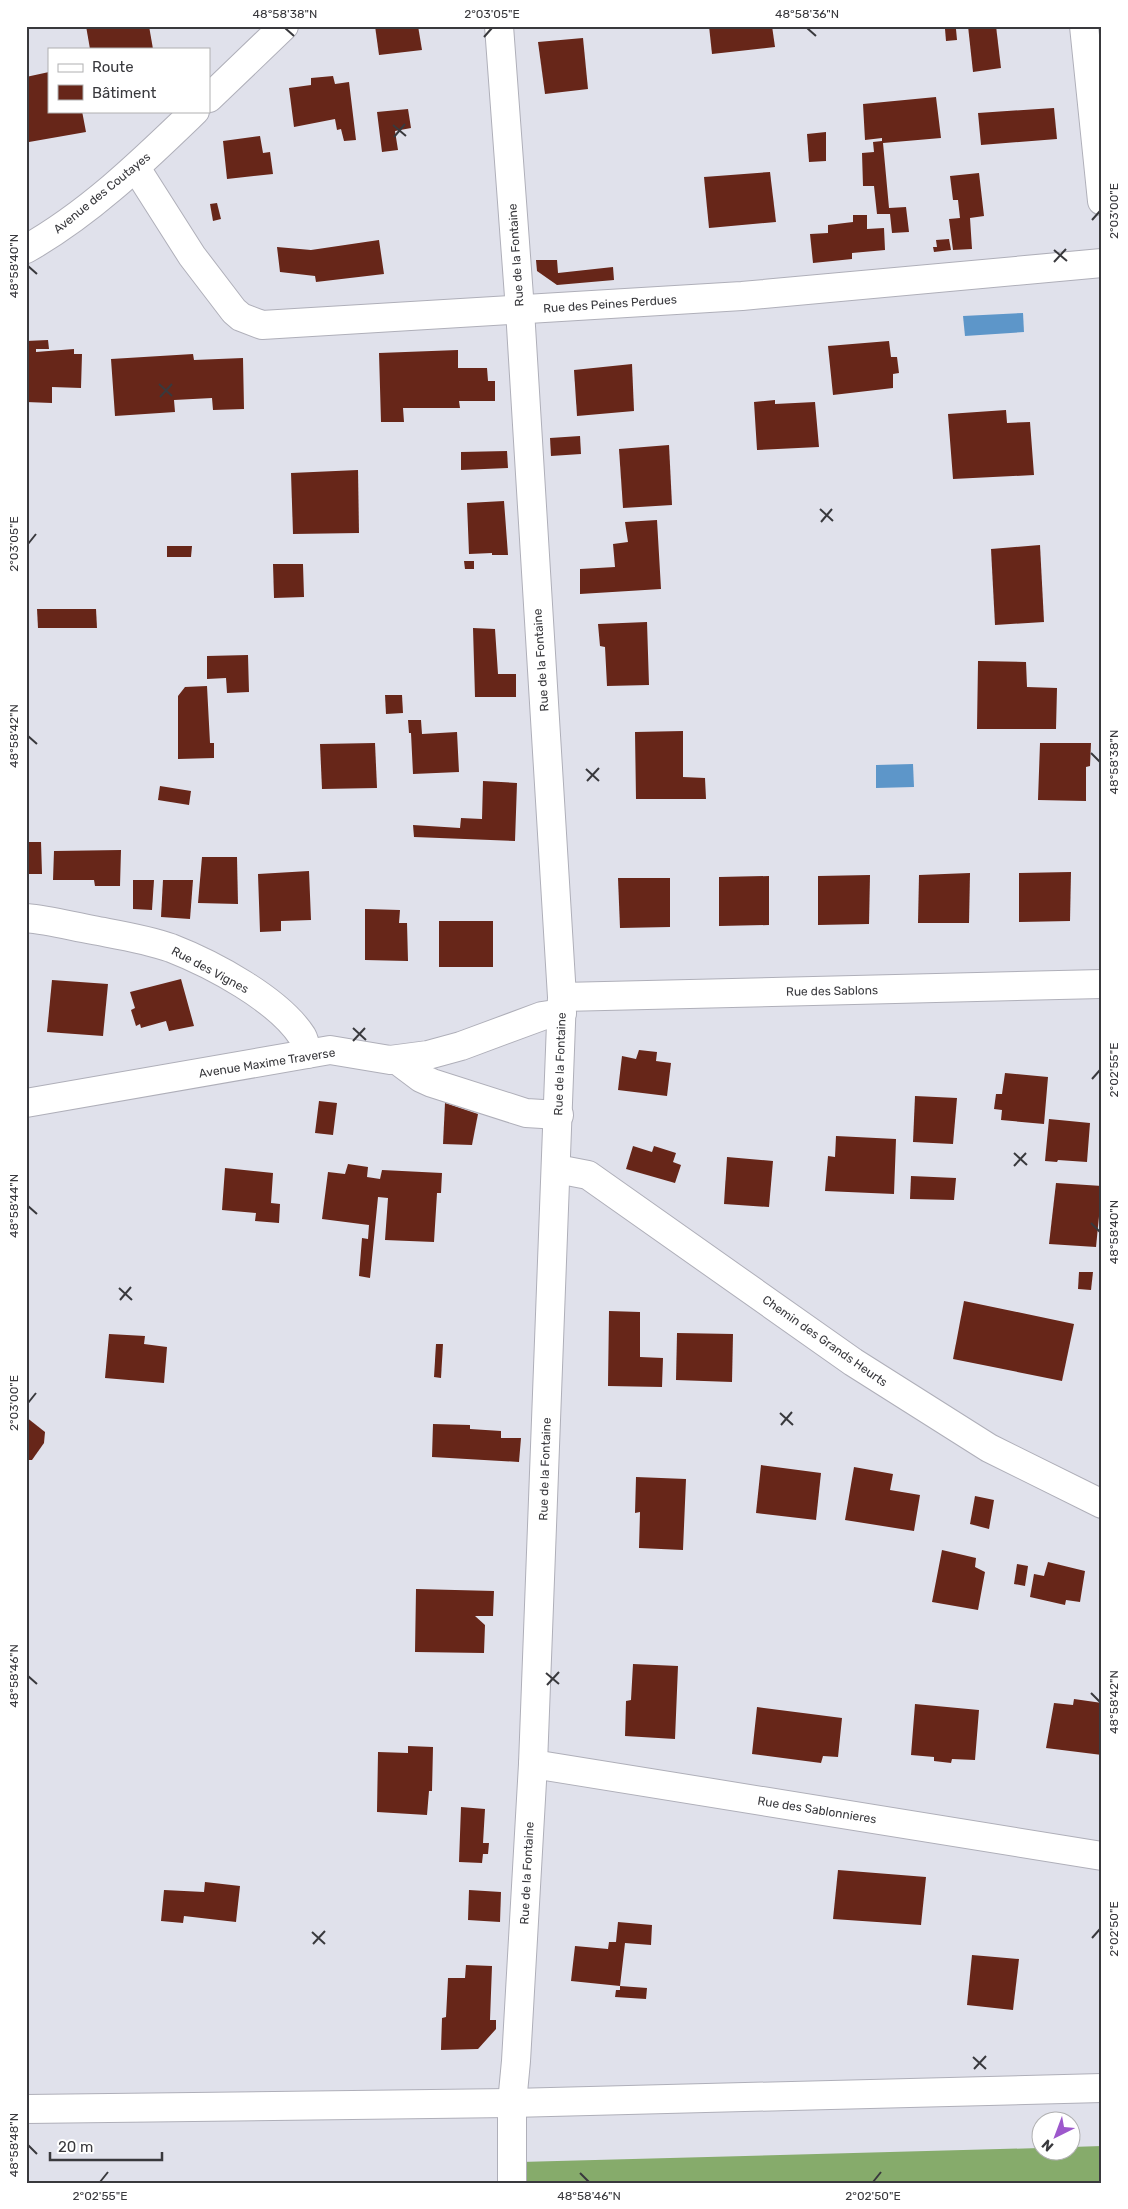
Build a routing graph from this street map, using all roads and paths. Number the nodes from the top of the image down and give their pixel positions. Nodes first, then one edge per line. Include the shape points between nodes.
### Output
1 (284, 26) edge
2 (499, 26) edge
3 (1084, 26) edge
4 (210, 97) edge
5 (194, 112) edge
6 (136, 168) junction
7 (1102, 201) edge
8 (26, 249) edge
9 (1102, 263) edge
10 (520, 310) junction
11 (26, 918) edge
12 (1102, 984) edge
13 (562, 1005) junction
14 (307, 1054) junction
15 (397, 1060) junction
16 (26, 1104) edge
17 (559, 1115) junction
18 (557, 1169) junction
19 (1102, 1504) edge
20 (533, 1764) junction
21 (1102, 1856) edge
22 (1102, 2088) edge
23 (512, 2102) junction
24 (26, 2109) edge
25 (512, 2183) edge

1 - 4 street
2 - 10 street, Rue de la Fontaine
3 - 7 street
5 - 6 street, Avenue des Coutayes
6 - 8 street, Avenue des Coutayes via 73,218
6 - 10 street, Rue des Peines Perdues via 192,256 234,311 262,325
9 - 10 street, Rue des Peines Perdues via 742,296
10 - 13 street, Rue de la Fontaine
11 - 14 street, Rue des Vignes via 140,939 202,963 240,983 278,1010 303,1038
12 - 13 street, Rue des Sablons
13 - 15 street, Avenue Maxime Traverse via 542,1016 442,1052
13 - 17 street, Rue de la Fontaine
14 - 15 street, Avenue Maxime Traverse via 330,1050
14 - 16 street, Avenue Maxime Traverse
15 - 17 street via 432,1083 526,1113
17 - 18 street, Rue de la Fontaine
18 - 19 street, Chemin des Grands Heurts via 588,1175 853,1362 990,1448
18 - 20 street, Rue de la Fontaine
20 - 21 street, Rue des Sablonnieres
20 - 23 street, Rue de la Fontaine
22 - 23 street
23 - 24 street
23 - 25 street, Rue de la Fontaine

